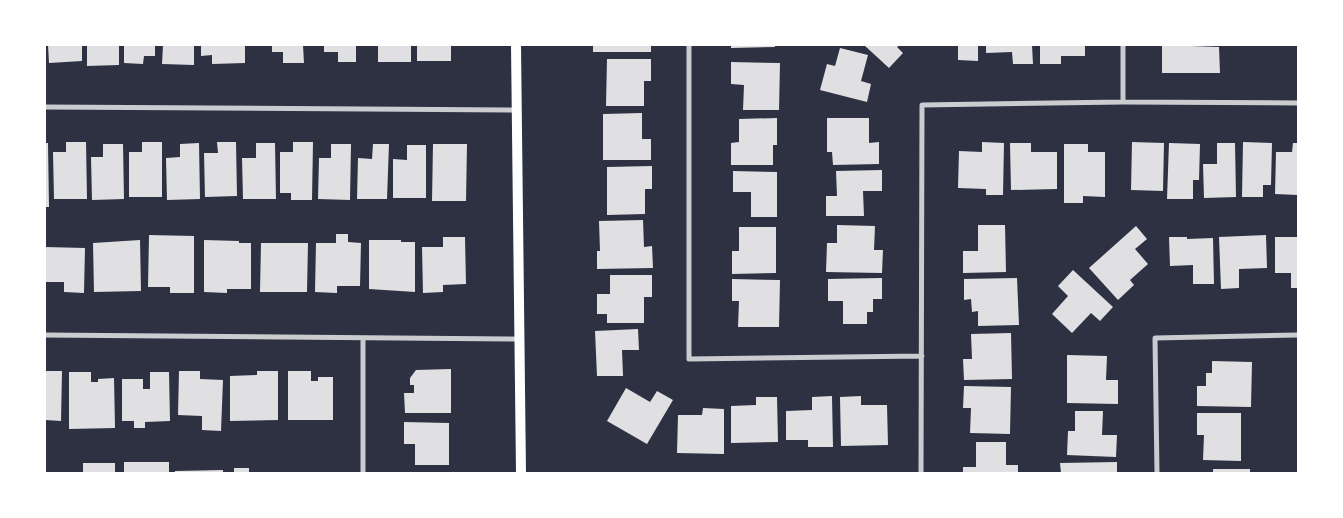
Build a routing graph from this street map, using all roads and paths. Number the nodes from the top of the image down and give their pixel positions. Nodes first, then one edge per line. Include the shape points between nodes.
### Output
1 (516, 45) edge
2 (689, 45) edge
3 (1124, 45) edge
4 (1123, 102) junction
5 (1298, 103) edge
6 (45, 107) edge
7 (516, 110) junction
8 (45, 335) edge
9 (1298, 335) edge
10 (362, 339) junction
11 (520, 339) junction
12 (922, 356) junction
13 (362, 473) edge
14 (521, 473) edge
15 (921, 473) edge
16 (1157, 473) edge

1 - 7 main road
2 - 12 street via 689,359
3 - 4 street
4 - 5 street
4 - 12 street via 922,105
6 - 7 street
7 - 11 main road
8 - 10 street
9 - 16 street via 1156,338
10 - 11 street
10 - 13 street
11 - 14 main road
12 - 15 street

